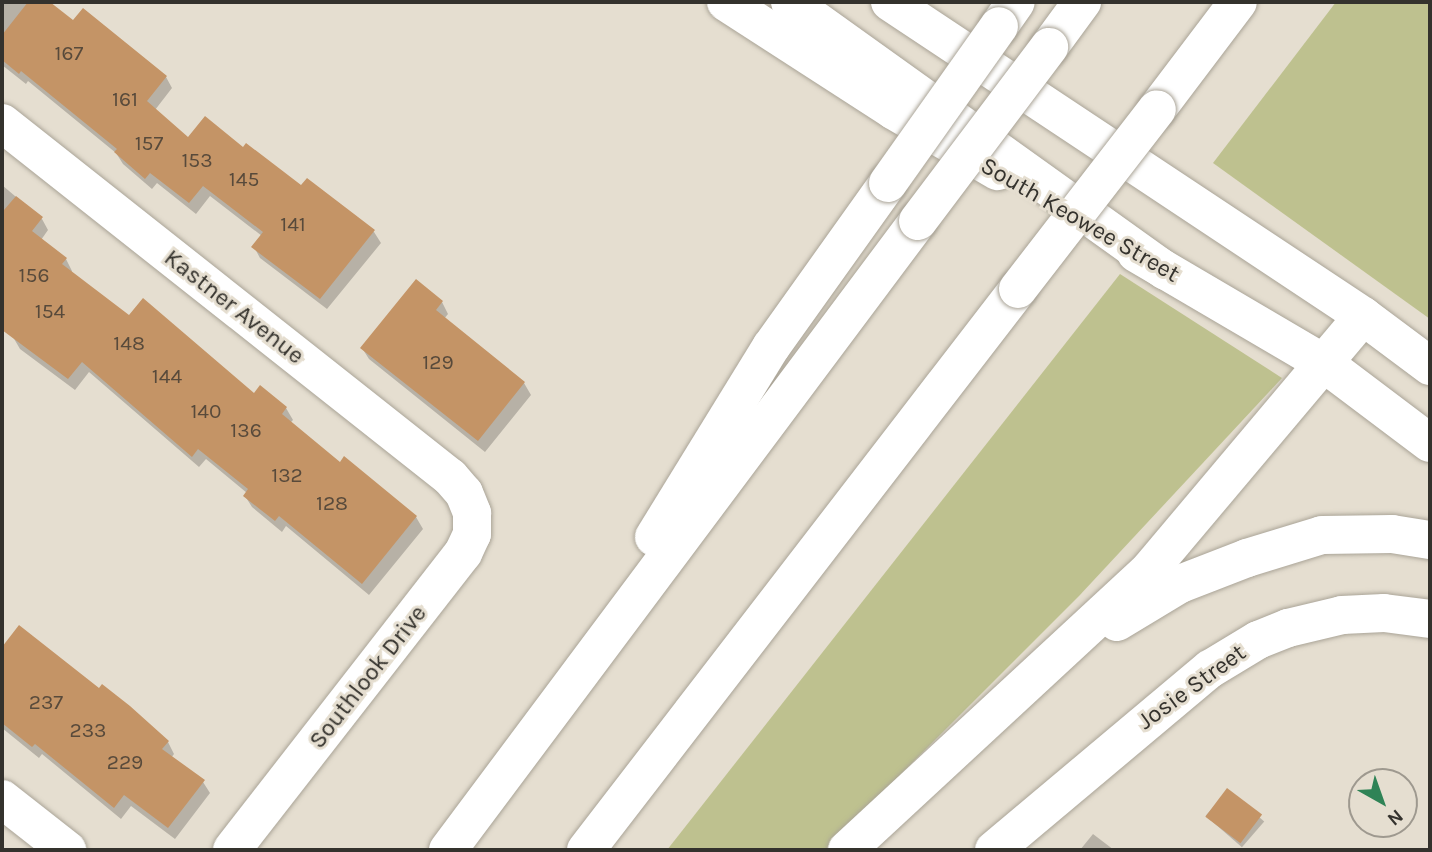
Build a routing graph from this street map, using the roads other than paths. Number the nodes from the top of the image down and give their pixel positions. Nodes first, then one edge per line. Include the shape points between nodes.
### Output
1 (726, 2) edge
2 (790, 2) edge
3 (890, 2) edge
4 (1082, 2) edge
5 (1238, 2) edge
6 (1008, 14) edge
7 (2, 123) edge
8 (1166, 271) junction
9 (1363, 316) junction
10 (1325, 364) junction
11 (1430, 366) edge
12 (1430, 443) edge
13 (464, 493) joint
14 (1430, 540) edge
15 (1430, 619) edge
16 (1046, 664) junction
17 (521, 752) junction
18 (2, 799) edge
19 (66, 850) edge
20 (232, 850) edge
21 (448, 850) edge
22 (586, 850) edge
23 (847, 850) edge
24 (994, 850) edge

1 - 8 main road, South Keowee Street via 893,110
2 - 8 main road
3 - 9 main road
4 - 17 main road, bridge
5 - 22 main road, bridge
6 - 17 main road, bridge via 771,347
7 - 13 main road, Kastner Avenue via 450,477
8 - 10 main road, South Keowee Street
9 - 10 main road
9 - 11 main road
10 - 12 main road, South Keowee Street
10 - 16 main road via 1151,568
13 - 20 main road, Southlook Drive via 472,513 472,534 463,554
14 - 16 main road via 1392,534 1322,536 1247,558 1180,584
15 - 24 main road, Josie Street via 1384,613 1342,615 1258,640 1210,669
16 - 23 main road
17 - 21 main road
18 - 19 main road

